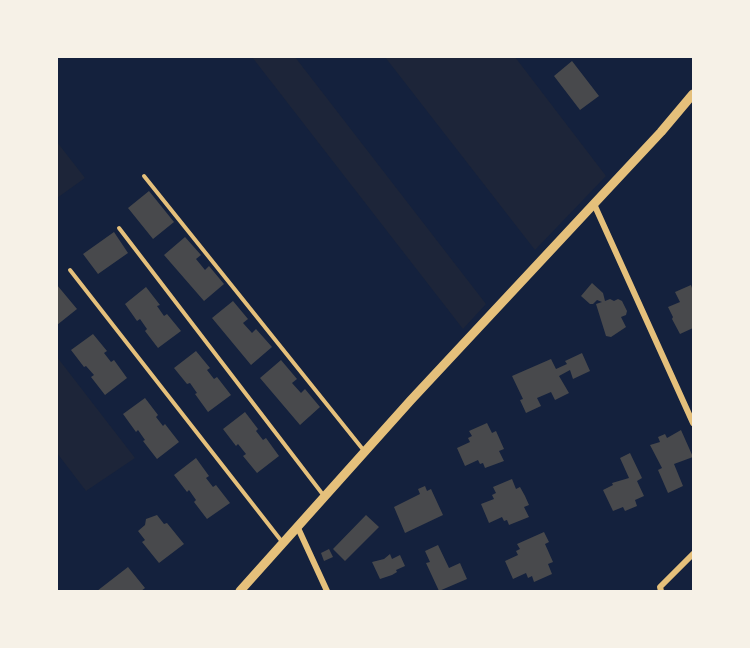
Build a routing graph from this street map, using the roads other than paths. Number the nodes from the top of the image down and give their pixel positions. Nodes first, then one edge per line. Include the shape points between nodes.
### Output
1 (693, 94) edge
2 (144, 176) dead end
3 (594, 204) junction
4 (119, 228) dead end
5 (70, 270) dead end
6 (693, 423) edge
7 (365, 452) junction
8 (325, 497) junction
9 (298, 528) junction
10 (284, 543) junction
11 (693, 554) edge
12 (240, 591) edge
13 (327, 591) edge
14 (661, 591) edge

1 - 3 street
2 - 7 lane
3 - 6 street
3 - 7 street
4 - 8 lane
5 - 10 lane
7 - 8 street
8 - 9 street
9 - 10 street
9 - 13 street
10 - 12 street
11 - 14 street via 660,587

